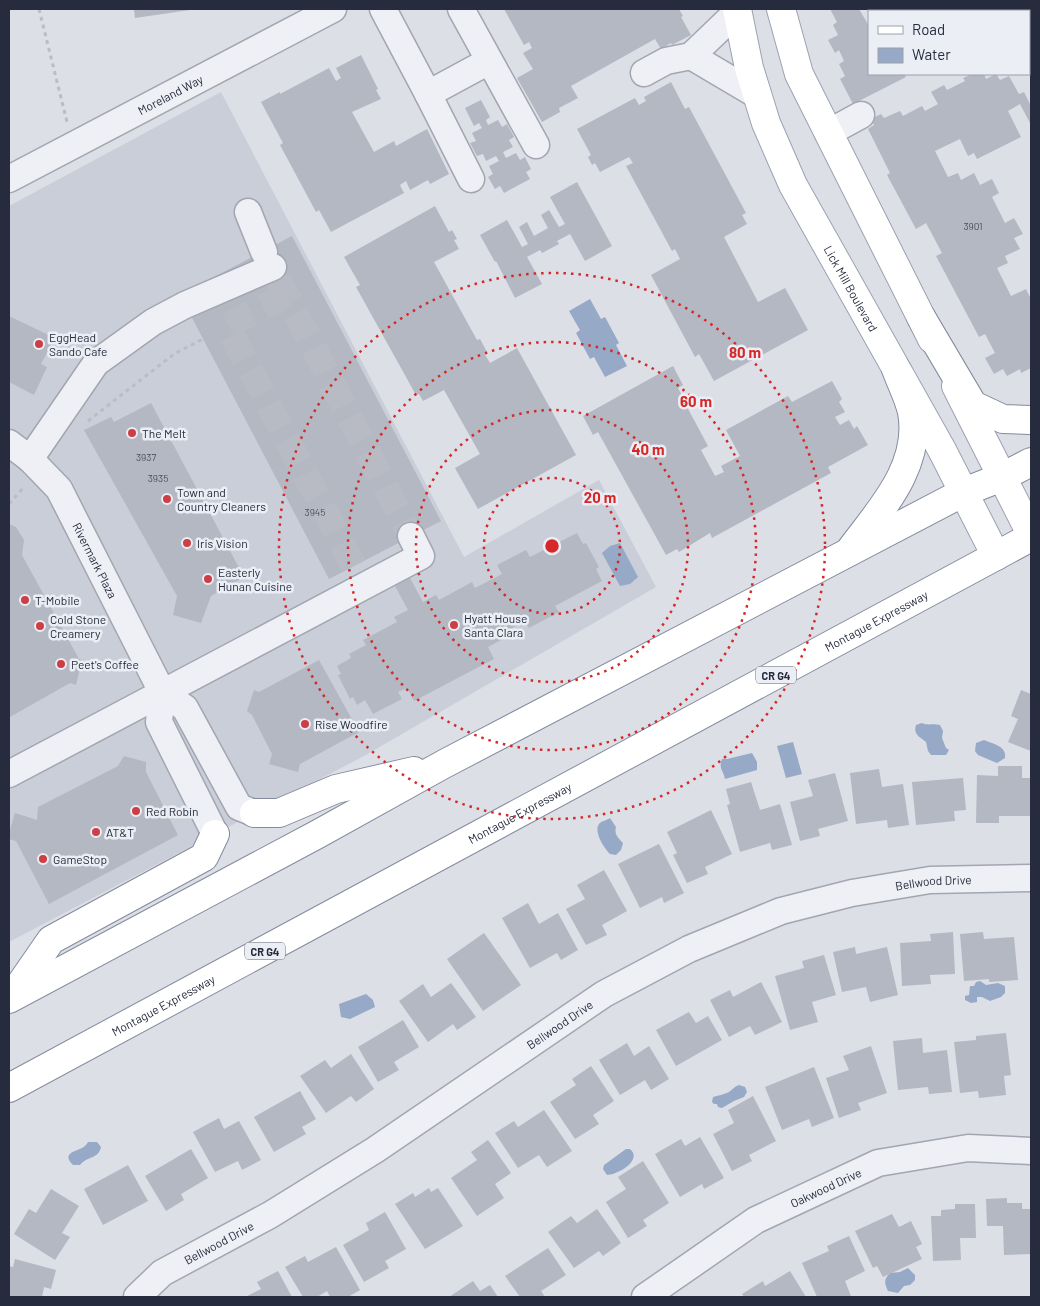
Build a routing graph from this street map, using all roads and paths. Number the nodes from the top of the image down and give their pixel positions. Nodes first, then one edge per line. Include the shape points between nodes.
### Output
1 (39, 9) edge
2 (383, 9) edge
3 (461, 9) edge
4 (781, 9) edge
5 (329, 10) edge
6 (738, 10) edge
7 (691, 56) junction
8 (489, 61) junction
9 (644, 73) dead end
10 (428, 94) junction
11 (757, 95) junction
12 (861, 116) dead end
13 (828, 133) junction
14 (536, 145) dead end
15 (73, 146) junction
16 (471, 179) dead end
17 (9, 180) edge
18 (248, 212) dead end
19 (921, 317) junction
20 (203, 338) dead end
21 (896, 369) junction
22 (1031, 420) edge
23 (82, 428) dead end
24 (9, 443) edge
25 (1031, 462) edge
26 (35, 464) junction
27 (1002, 477) junction
28 (964, 492) junction
29 (9, 504) edge
30 (411, 536) tunnel mouth
31 (1031, 536) edge
32 (846, 555) junction
33 (996, 556) junction
34 (162, 692) junction
35 (444, 764) junction
36 (9, 774) edge
37 (254, 813) joint
38 (215, 834) joint
39 (1031, 878) edge
40 (10, 999) edge
41 (9, 1088) edge
42 (1031, 1151) edge
43 (137, 1297) edge
44 (645, 1297) edge

1 - 15 path
2 - 10 street
3 - 8 street
4 - 13 main road via 799,74
5 - 15 street, Moreland Way
6 - 7 street
6 - 11 main road, Lick Mill Boulevard
7 - 9 street via 666,61
7 - 11 street
8 - 10 street
8 - 14 street
10 - 16 street
11 - 21 main road, Lick Mill Boulevard via 793,185
12 - 13 street
13 - 19 main road
15 - 17 street, Moreland Way
18 - 26 street via 268,260 153,322 96,363
19 - 22 main road via 972,405 1003,420
19 - 27 main road
20 - 23 path via 174,354
21 - 28 main road, Lick Mill Boulevard
21 - 32 main road via 912,411 913,430 908,460 896,488
24 - 26 street, Rivermark Plaza
25 - 27 main road
26 - 29 path
26 - 34 street, Rivermark Plaza via 59,489
27 - 28 main road
27 - 31 main road
28 - 32 main road
28 - 33 main road, Lick Mill Boulevard
30 - 34 street via 421,556 359,576
31 - 33 main road, Montague Expressway / CR G4
32 - 35 main road
33 - 41 main road, Montague Expressway / CR G4
34 - 36 street
34 - 37 street, Rivermark Plaza via 185,708 239,808
34 - 38 street via 159,722
35 - 37 main road via 336,789 279,814
35 - 40 main road
38 - 40 main road via 204,857 51,940
39 - 43 street, Bellwood Drive via 930,880 852,893 781,911 689,949 604,994 374,1150 286,1205 162,1272
42 - 44 street, Oakwood Drive via 968,1148 878,1163 756,1220

